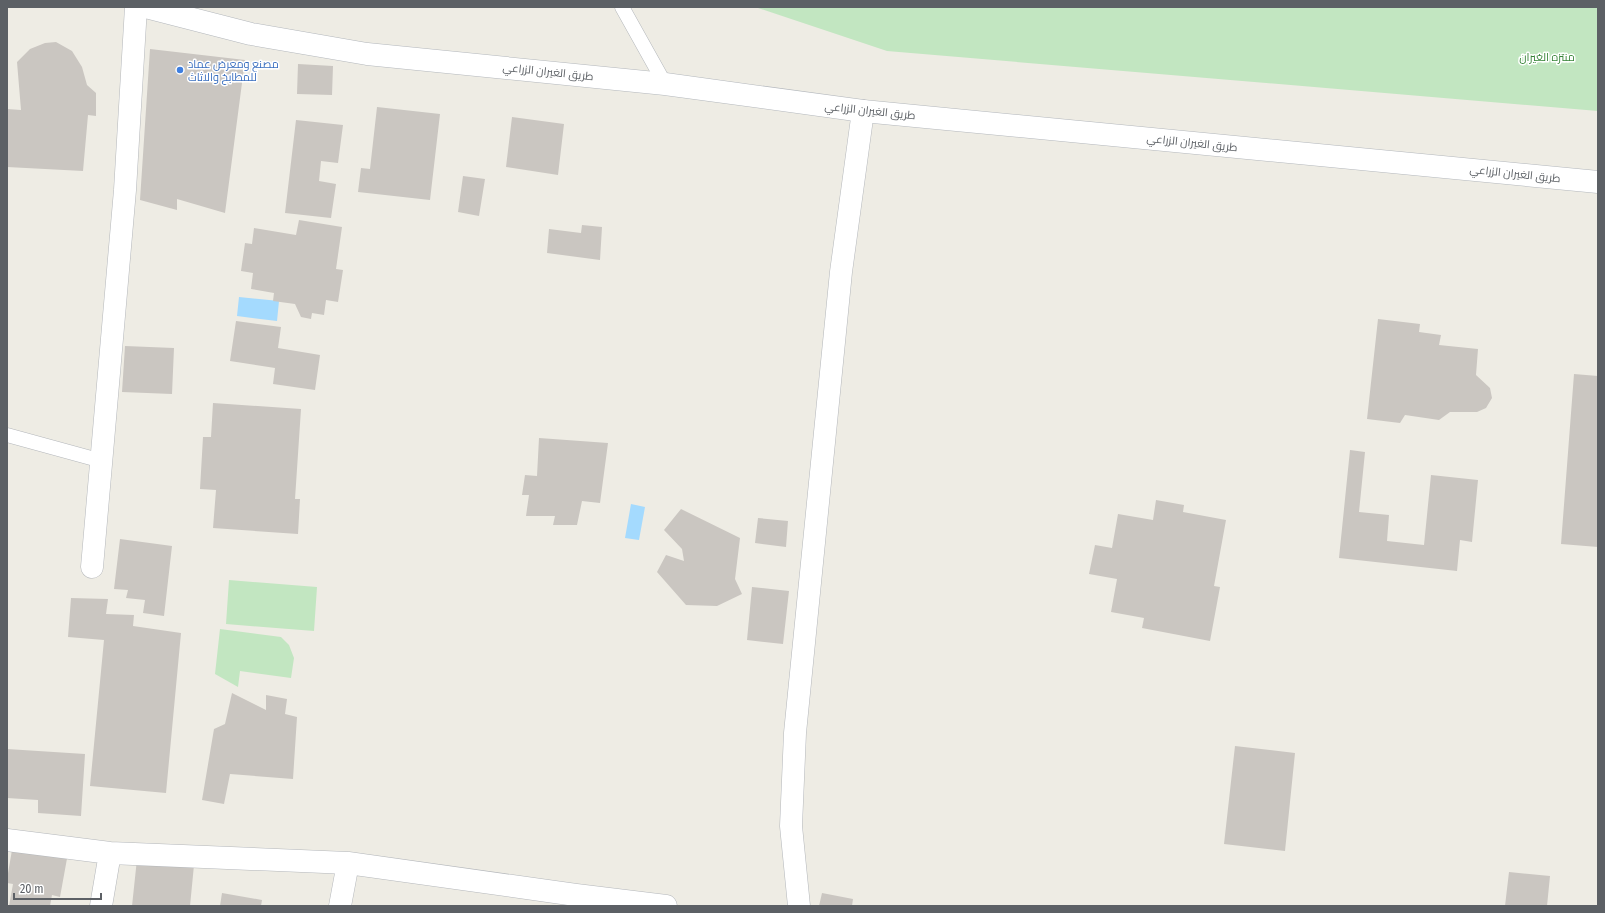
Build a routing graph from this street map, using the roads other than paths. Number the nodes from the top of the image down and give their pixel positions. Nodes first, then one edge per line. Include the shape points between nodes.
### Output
1 (136, 7) edge
2 (146, 7) edge
3 (622, 7) edge
4 (665, 84) junction
5 (863, 111) junction
6 (1598, 182) edge
7 (7, 436) edge
8 (102, 461) junction
9 (92, 567) dead end
10 (7, 840) edge
11 (110, 853) junction
12 (348, 863) junction
13 (575, 901) edge
14 (101, 906) edge
15 (340, 906) edge
16 (666, 906) edge
17 (799, 906) edge

1 - 8 street via 125,190
2 - 4 street, طريق الغيران الزراعي via 251,34 367,54
3 - 4 lane
4 - 5 street, طريق الغيران الزراعي
5 - 6 street, طريق الغيران الزراعي
5 - 17 street via 841,272 795,733 791,826
7 - 8 lane
8 - 9 street
10 - 11 street
11 - 12 street
11 - 14 street
12 - 13 street
12 - 15 street
13 - 16 street

